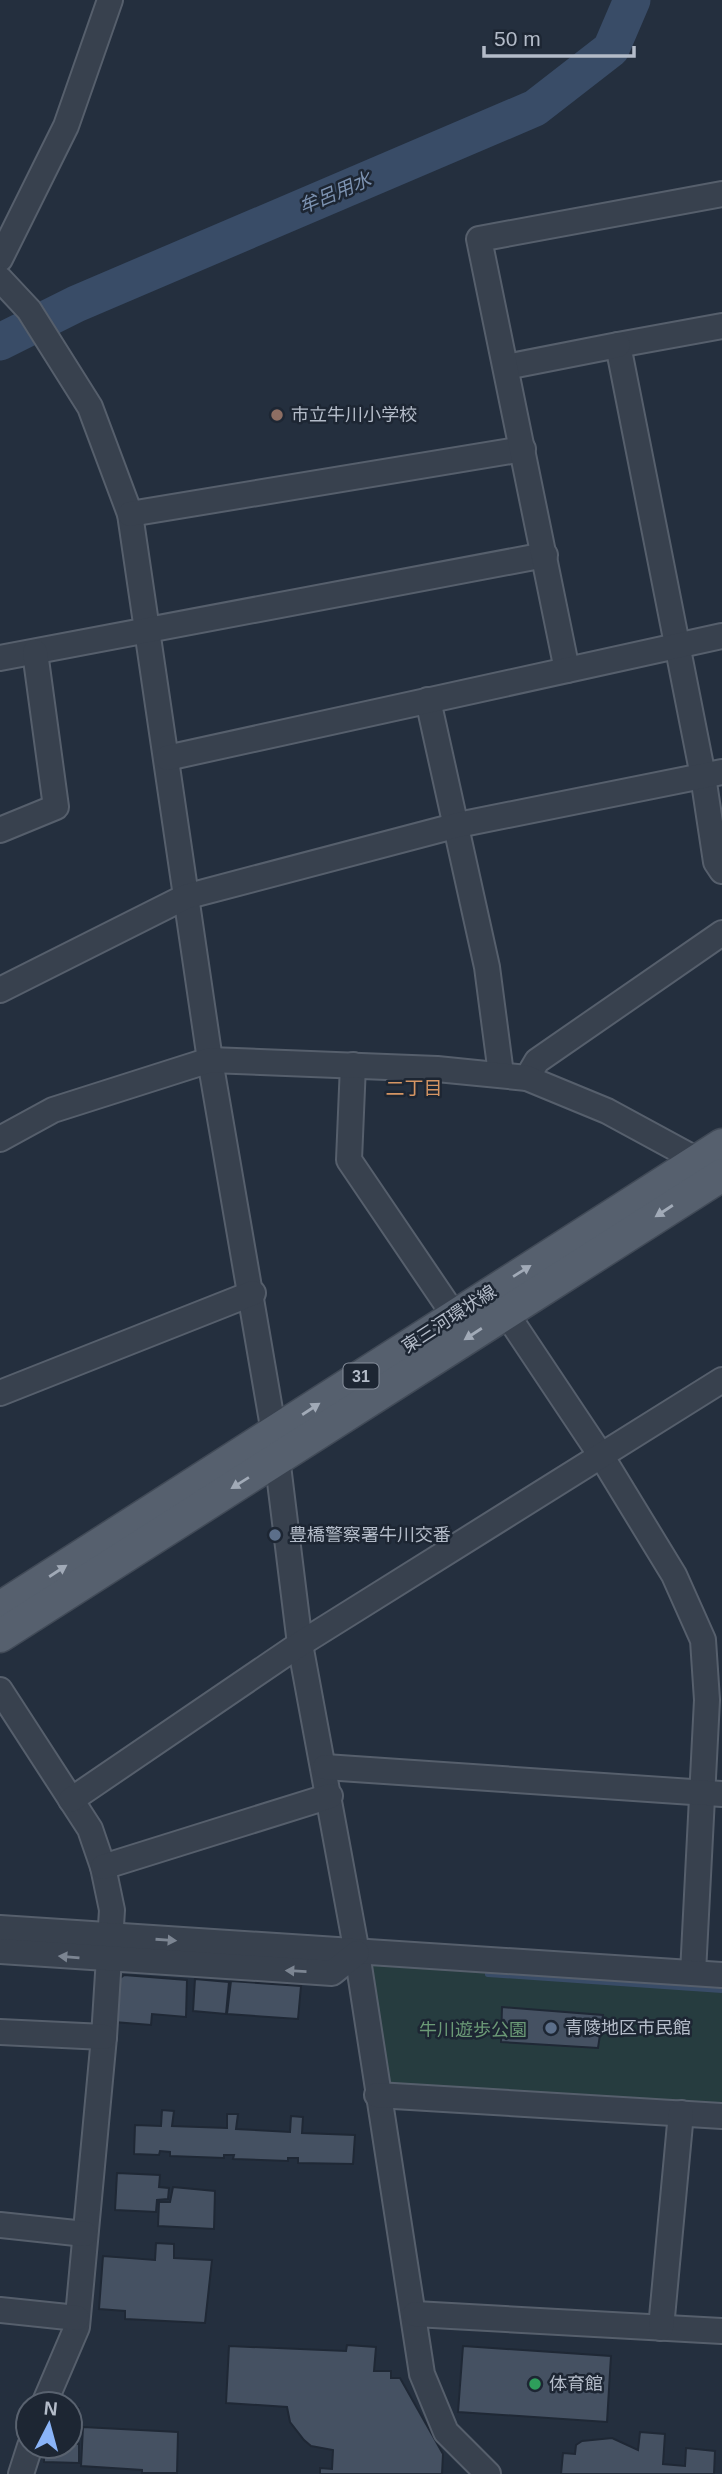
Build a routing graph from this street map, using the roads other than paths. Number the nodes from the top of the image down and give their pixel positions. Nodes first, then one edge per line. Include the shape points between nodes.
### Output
1 (110, 0) edge
2 (722, 194) edge
3 (0, 259) edge
4 (0, 279) edge
5 (722, 326) edge
6 (618, 345) junction
7 (506, 367) junction
8 (523, 449) junction
9 (130, 514) junction
10 (545, 555) junction
11 (149, 630) junction
12 (722, 636) edge
13 (676, 647) junction
14 (35, 652) junction
15 (0, 658) edge
16 (567, 670) junction
17 (428, 700) junction
18 (167, 758) junction
19 (712, 774) edge
20 (458, 825) junction
21 (0, 830) edge
22 (722, 871) edge
23 (185, 897) junction
24 (722, 933) edge
25 (0, 990) edge
26 (210, 1060) junction
27 (353, 1065) junction
28 (501, 1074) junction
29 (527, 1078) junction
30 (0, 1139) edge
31 (716, 1163) edge
32 (253, 1293) junction
33 (506, 1313) junction
34 (454, 1315) junction
35 (722, 1380) edge
36 (0, 1393) edge
37 (276, 1446) junction
38 (602, 1457) junction
39 (0, 1608) edge
40 (0, 1636) edge
41 (712, 1641) edge
42 (300, 1644) junction
43 (0, 1690) edge
44 (325, 1767) junction
45 (713, 1793) edge
46 (330, 1796) junction
47 (71, 1800) junction
48 (103, 1867) junction
49 (0, 1928) edge
50 (109, 1948) junction
51 (0, 1951) edge
52 (357, 1953) junction
53 (692, 1973) junction
54 (722, 1975) edge
55 (0, 2032) edge
56 (104, 2037) junction
57 (377, 2095) junction
58 (681, 2113) junction
59 (722, 2116) edge
60 (0, 2225) edge
61 (85, 2234) junction
62 (0, 2310) edge
63 (415, 2314) junction
64 (78, 2318) junction
65 (661, 2328) junction
66 (722, 2331) edge
67 (50, 2390) edge
68 (488, 2474) edge

1 - 3 street via 66,126
2 - 7 street via 479,239
4 - 9 street via 50,339 90,407
5 - 6 street
6 - 7 street
6 - 13 street
7 - 8 street
8 - 9 street
8 - 10 street
9 - 11 street
10 - 11 street
10 - 16 street
11 - 14 street
11 - 18 street
12 - 13 street
13 - 16 street
13 - 19 street
14 - 15 street
14 - 21 street via 56,807
16 - 17 street
17 - 18 street
17 - 20 street
18 - 23 street
19 - 20 street
19 - 22 street via 716,862
20 - 23 street
20 - 28 street
23 - 25 street
23 - 26 street
24 - 29 street via 537,1061
26 - 27 street
26 - 30 street via 53,1110
26 - 32 street
27 - 28 street
27 - 34 street via 349,1160
28 - 29 street
29 - 31 street
31 -> 33 main road, 東三河環状線 / 31
34 -> 31 main road, 東三河環状線 / 31
32 - 36 street
32 - 37 street
33 -> 37 main road, 東三河環状線 / 31
33 - 38 street
37 -> 34 main road, 東三河環状線 / 31
35 - 38 street
39 -> 37 main road, 東三河環状線 / 31
37 -> 40 main road, 東三河環状線 / 31
37 - 42 street
38 - 41 street
38 - 42 street
41 - 45 street via 707,1700
42 - 44 street
42 - 47 street
43 - 47 street
44 - 45 street
44 - 46 street
45 - 53 street
46 - 48 street
46 - 52 street
47 - 48 street via 90,1829
48 - 50 street via 112,1910
49 - 50 street
50 -> 51 street
50 - 52 street
50 - 56 street
52 - 53 street
52 - 57 street
53 - 54 street
55 - 56 street
56 - 61 street
57 - 58 street
57 - 63 street
58 - 59 street
58 - 65 street
60 - 61 street
61 - 64 street
62 - 64 street
63 - 65 street
63 - 68 street via 422,2374 446,2432
64 - 67 street
65 - 66 street

